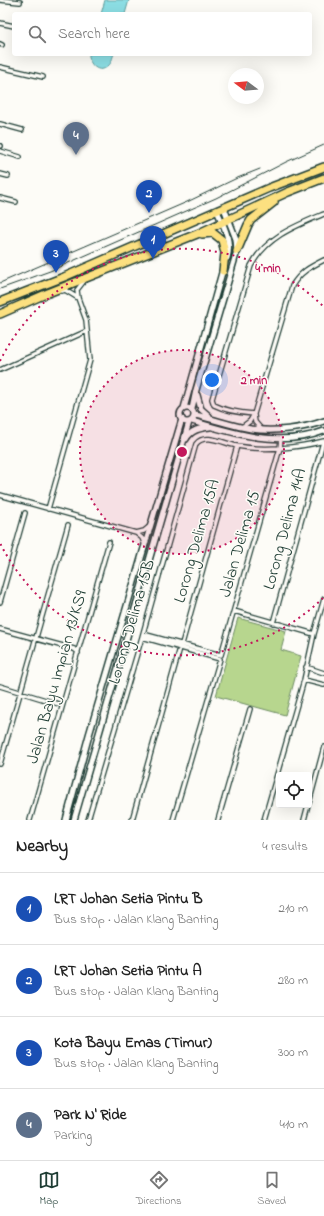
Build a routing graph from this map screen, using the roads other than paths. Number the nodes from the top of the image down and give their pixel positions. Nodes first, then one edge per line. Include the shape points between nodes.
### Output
1 (0, 0) edge
2 (20, 2) dead end
3 (0, 23) edge
4 (12, 26) edge
5 (0, 67) edge
6 (43, 77) dead end
7 (0, 124) edge
8 (22, 130) dead end
9 (0, 148) edge
10 (20, 157) dead end
11 (324, 167) edge
12 (0, 174) edge
13 (8, 176) dead end
14 (324, 178) edge
15 (288, 192) junction
16 (0, 198) edge
17 (16, 202) dead end
18 (224, 208) junction
19 (217, 211) junction
20 (324, 214) edge
21 (225, 221) junction
22 (197, 234) junction
23 (237, 251) junction
24 (324, 260) edge
25 (223, 271) junction
26 (92, 276) junction
27 (48, 293) junction
28 (78, 298) junction
29 (0, 302) edge
30 (0, 314) edge
31 (88, 331) junction
32 (0, 370) edge
33 (196, 390) junction
34 (184, 408) junction
35 (192, 409) junction
36 (254, 414) junction
37 (195, 415) junction
38 (212, 419) junction
39 (182, 420) junction
40 (190, 421) junction
41 (324, 421) edge
42 (242, 426) junction
43 (212, 427) junction
44 (261, 429) junction
45 (274, 429) junction
46 (286, 429) junction
47 (324, 431) edge
48 (281, 439) junction
49 (323, 442) edge
50 (182, 445) junction
51 (237, 446) junction
52 (280, 448) junction
53 (0, 495) edge
54 (48, 509) junction
55 (25, 513) dead end
56 (68, 525) dead end
57 (151, 525) junction
58 (136, 533) junction
59 (109, 542) dead end
60 (145, 545) junction
61 (324, 599) edge
62 (0, 602) edge
63 (234, 611) junction
64 (273, 623) junction
65 (0, 628) edge
66 (314, 634) junction
67 (142, 636) junction
68 (36, 639) junction
69 (181, 646) junction
70 (78, 653) junction
71 (220, 657) junction
72 (306, 667) junction
73 (324, 673) edge
74 (304, 680) junction
75 (324, 685) edge
76 (0, 686) edge
77 (20, 692) junction
78 (62, 705) junction
79 (250, 709) dead end
80 (324, 747) edge
81 (0, 764) edge
82 (312, 793) edge
83 (308, 808) edge
84 (30, 820) edge
85 (66, 820) edge
86 (74, 820) edge
87 (88, 820) edge
88 (132, 820) edge
89 (173, 820) edge
90 (218, 820) edge
91 (264, 820) edge
92 (304, 820) edge

1 - 2 street
3 - 4 street
5 - 6 street
7 - 8 street
9 - 10 street
11 - 18 highway
12 - 13 street
14 - 15 highway
15 - 21 highway
15 - 23 highway via 251,220
16 - 17 street
18 - 19 highway
18 - 21 street
19 - 21 street
19 - 29 highway
20 - 36 street via 279,235 267,245 251,266 212,399 218,407
21 - 22 highway
21 - 23 street via 236,239
21 - 25 street via 229,251
22 - 25 highway via 213,233 222,240 225,253
22 - 26 highway
23 - 33 street
24 - 36 street via 297,277 292,286
25 - 34 street
26 - 27 highway
26 - 28 street via 77,290
27 - 28 street via 65,290
27 - 30 highway
28 - 31 street
31 - 32 street
31 - 54 street via 90,360
33 - 35 street
33 - 38 street via 201,409
34 - 35 street
34 - 39 street via 180,413
35 - 37 street
36 - 42 street via 250,421
36 - 44 street
37 - 38 street
37 - 40 street
38 - 42 street
39 - 40 street
39 - 50 street
39 - 57 street
40 - 43 street
40 - 50 street
41 - 46 street via 297,429
42 - 44 street
43 - 48 street via 234,433
43 - 50 street via 197,429
44 - 45 street
45 - 46 street
45 - 48 street
46 - 48 street
47 - 48 street
48 - 52 street, Jalan Delima 15
49 - 52 street
49 - 64 street, Lorong Delima 14A
50 - 86 street
51 - 52 street
51 - 67 street, Lorong Delima 15B via 207,438 200,439 196,444
51 - 69 street, Lorong Delima 15A
52 - 63 street, Jalan Delima 15
53 - 54 street
54 - 58 street
55 - 62 street
56 - 68 street
57 - 58 street
57 - 60 street
58 - 60 street
59 - 70 street, Jalan Bayu Impian 13/KS9
60 - 85 street
61 - 66 street
63 - 64 street
63 - 71 street, Jalan Delima 15
64 - 66 street
65 - 68 street
66 - 72 street
67 - 69 street
67 - 87 street, Lorong Delima 15B
68 - 70 street via 77,650
68 - 77 street
69 - 71 street
69 - 88 street, Lorong Delima 15A
70 - 78 street, Jalan Bayu Impian 13/KS9
71 - 89 street, Jalan Delima 15
72 - 73 street
72 - 74 street
74 - 75 street
74 - 91 street
76 - 77 street
77 - 78 street
77 - 81 street
78 - 84 street, Jalan Bayu Impian 13/KS9
79 - 90 street
80 - 82 street
83 - 92 street

